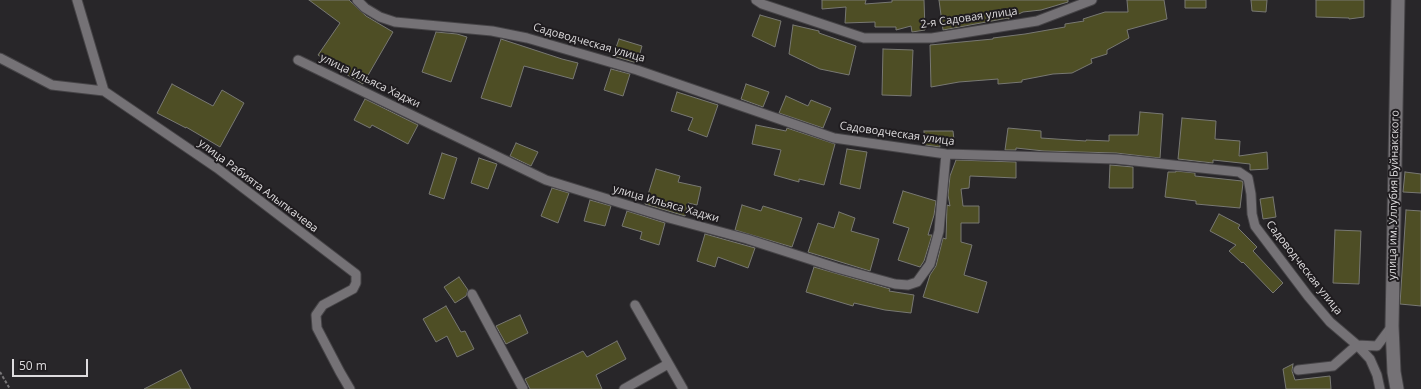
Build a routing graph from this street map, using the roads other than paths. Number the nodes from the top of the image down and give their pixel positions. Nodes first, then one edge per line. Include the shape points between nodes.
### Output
1 (76, 0) edge
2 (357, 0) edge
3 (756, 0) edge
4 (1092, 0) edge
5 (1398, 0) edge
6 (0, 58) edge
7 (298, 60) dead end
8 (104, 91) junction
9 (946, 154) junction
10 (472, 294) dead end
11 (635, 306) dead end
12 (1392, 326) junction
13 (1357, 345) junction
14 (668, 364) junction
15 (1298, 370) dead end
16 (350, 389) edge
17 (523, 389) edge
18 (624, 389) edge
19 (683, 389) edge
20 (1380, 389) edge
21 (1396, 389) edge

1 - 8 street
2 - 9 street, Садоводческая улица via 380,17 394,22 492,31 527,38 637,70 834,138
3 - 4 street, 2-я Садовая улица via 864,38 932,38 1037,21
5 - 12 main road, улица им. Уллубия Буйнакского
6 - 8 street via 52,85
7 - 9 street, улица Ильяса Хаджи via 546,180 895,284 908,285 917,282 930,264 939,231
8 - 16 street, улица Рабията Алыпкачева via 217,168 356,274 356,283 352,289 323,305 316,315 317,328
9 - 13 street, Садоводческая улица via 1116,159 1239,172 1248,178 1255,226 1330,322
10 - 17 street
11 - 14 street
12 - 13 street via 1377,346
12 - 21 main road, улица им. Уллубия Буйнакского
13 - 15 street via 1333,366
13 - 20 street, Садоводческая улица via 1370,359
14 - 18 street
14 - 19 street

